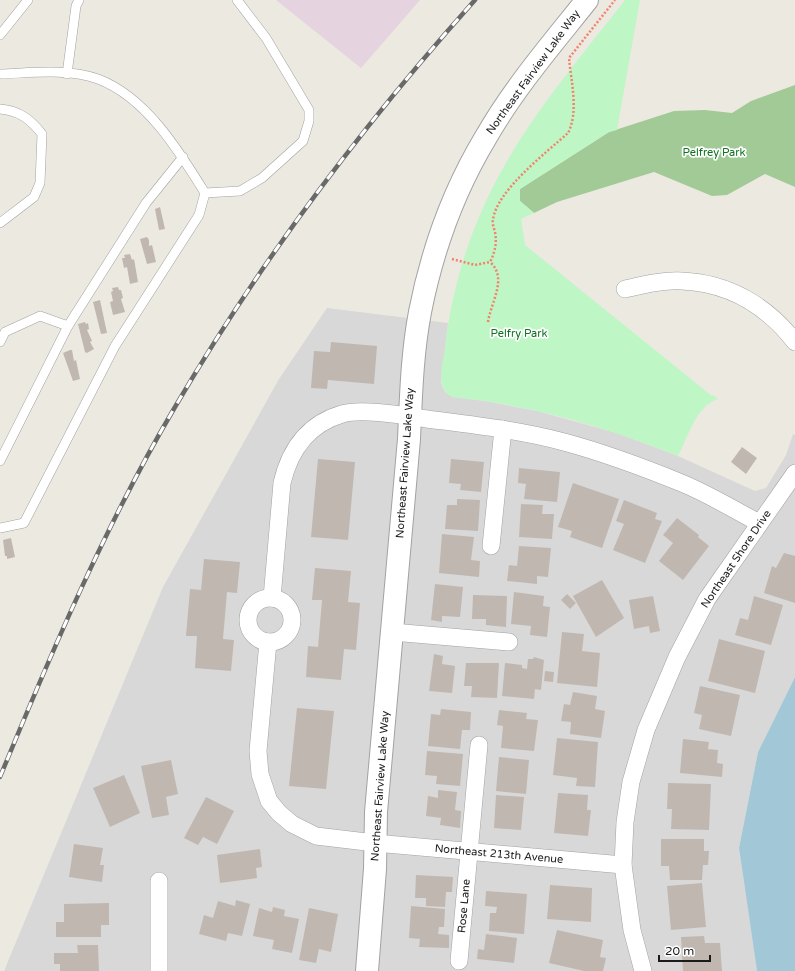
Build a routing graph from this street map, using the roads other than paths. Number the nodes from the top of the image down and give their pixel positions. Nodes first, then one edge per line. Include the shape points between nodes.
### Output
1 (28, 0) edge
2 (79, 0) edge
3 (237, 0) edge
4 (587, 0) edge
5 (0, 35) edge
6 (0, 74) edge
7 (67, 74) junction
8 (0, 109) edge
9 (183, 157) junction
10 (206, 193) junction
11 (0, 223) edge
12 (624, 289) dead end
13 (68, 326) junction
14 (0, 342) edge
15 (795, 342) edge
16 (410, 417) junction
17 (503, 429) junction
18 (0, 461) edge
19 (795, 473) edge
20 (759, 523) junction
21 (0, 528) edge
22 (491, 546) dead end
23 (272, 598) junction
24 (392, 632) junction
25 (268, 642) junction
26 (509, 642) dead end
27 (479, 746) dead end
28 (375, 843) junction
29 (469, 852) junction
30 (623, 865) junction
31 (159, 881) dead end
32 (459, 961) dead end
33 (159, 971) edge
34 (367, 971) edge
35 (643, 971) edge

1 - 5 lane
2 - 7 lane via 76,6
3 - 10 lane via 266,38 309,110 309,121 303,141 262,178 240,191
4 - 16 street, Northeast Fairview Lake Way via 514,94 486,136 461,185 435,253 418,326
6 - 7 lane
7 - 9 lane via 98,79 115,88 142,108 160,126
8 - 11 lane via 10,110 31,120 42,134 40,183 34,197
9 - 10 lane
9 - 13 lane via 146,203
10 - 21 lane via 199,215 115,346 24,523
12 - 15 street via 682,281 730,290 755,304 781,324
13 - 14 lane via 40,316 5,332
13 - 18 lane
16 - 17 street
16 - 23 street via 344,413 329,418 302,438 286,465 282,482
16 - 24 street, Northeast Fairview Lake Way
17 - 20 street via 563,442 629,462 686,485
17 - 22 street
19 - 20 street, Northeast Shore Drive
20 - 30 street, Northeast Shore Drive via 707,598 658,699 631,782 625,822
23 - 25 street via 282,601 287,607 291,614 291,624 286,634 278,640
23 - 25 street via 260,600 254,605 249,613 248,622 256,637
24 - 26 street
24 - 28 street, Northeast Fairview Lake Way
25 - 28 street, Northeast 213th Avenue via 258,761 263,787 270,801 279,813 304,831 316,836
27 - 29 street, Rose Lane
28 - 29 street, Northeast 213th Avenue
28 - 34 street, Northeast Fairview Lake Way
29 - 30 street, Northeast 213th Avenue
29 - 32 street, Rose Lane
30 - 35 street, Northeast Shore Drive via 632,930
31 - 33 street

